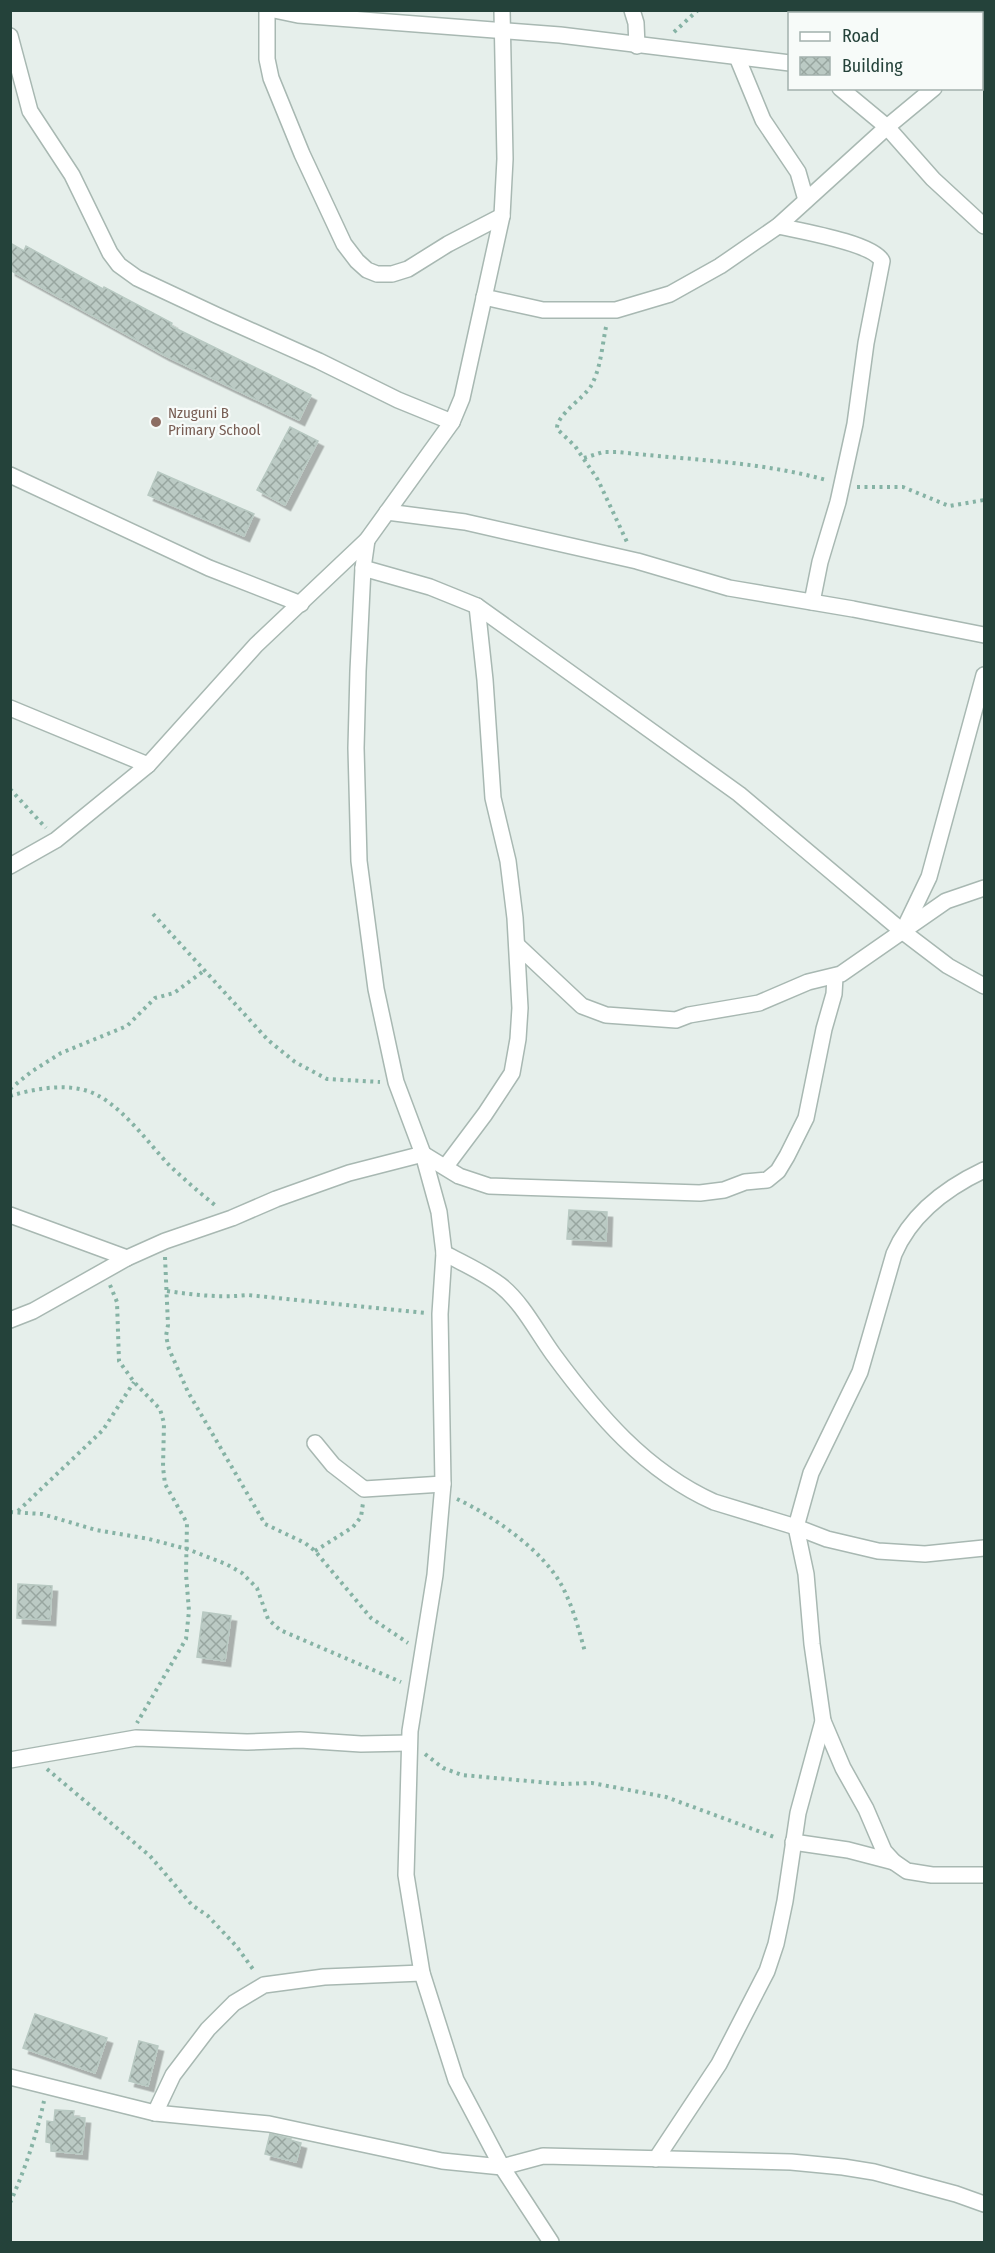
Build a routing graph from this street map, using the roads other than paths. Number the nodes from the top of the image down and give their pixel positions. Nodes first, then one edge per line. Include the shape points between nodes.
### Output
1 (267, 10) edge
2 (274, 10) edge
3 (502, 10) edge
4 (633, 10) edge
5 (502, 32) junction
6 (10, 36) edge
7 (637, 46) junction
8 (737, 57) junction
9 (788, 63) edge
10 (842, 90) edge
11 (932, 90) edge
12 (887, 127) junction
13 (806, 200) junction
14 (502, 216) junction
15 (778, 226) junction
16 (984, 226) edge
17 (484, 297) junction
18 (452, 422) junction
19 (10, 475) edge
20 (387, 512) junction
21 (367, 540) junction
22 (363, 568) junction
23 (812, 602) junction
24 (301, 604) junction
25 (477, 606) junction
26 (984, 635) edge
27 (984, 675) edge
28 (10, 708) edge
29 (148, 765) junction
30 (10, 866) edge
31 (984, 888) edge
32 (902, 931) junction
33 (517, 945) junction
34 (835, 977) junction
35 (984, 986) edge
36 (423, 1154) junction
37 (446, 1166) junction
38 (984, 1170) edge
39 (10, 1215) edge
40 (444, 1252) junction
41 (127, 1258) junction
42 (10, 1320) edge
43 (315, 1443) dead end
44 (443, 1488) junction
45 (796, 1527) junction
46 (981, 1546) edge
47 (823, 1721) junction
48 (409, 1743) junction
49 (10, 1760) edge
50 (793, 1842) junction
51 (894, 1862) junction
52 (984, 1875) edge
53 (422, 1973) junction
54 (10, 2077) edge
55 (155, 2113) junction
56 (656, 2159) junction
57 (502, 2167) junction
58 (984, 2204) edge
59 (551, 2242) edge

1 - 14 street via 271,78 344,244 367,270 392,274 408,269
2 - 5 street
3 - 5 street
4 - 7 street
5 - 7 street
5 - 14 street
6 - 18 street via 30,111 72,175 110,253 120,265 137,278
7 - 8 street
8 - 9 street
8 - 13 street via 767,127 798,172
10 - 12 street
11 - 12 street
12 - 13 street
12 - 16 street via 933,179
13 - 15 street
14 - 17 street
15 - 17 street via 670,294 624,309 543,310
15 - 23 street via 853,243 875,253 882,261 855,424
17 - 18 street via 462,398
18 - 20 street
19 - 24 street via 209,568
20 - 21 street
20 - 23 street via 465,522 637,561 729,588
21 - 22 street
21 - 24 street
22 - 25 street via 430,587
22 - 36 street via 356,748 359,861 376,989 396,1082
23 - 26 street
24 - 29 street via 256,645
25 - 32 street via 739,794
25 - 33 street via 493,798 508,861
27 - 32 street via 929,877
28 - 29 street
29 - 30 street via 56,840
31 - 32 street via 946,901
32 - 34 street
32 - 35 street via 948,966
33 - 34 street via 582,1006 631,1018 676,1020 759,1003 808,982
33 - 37 street via 520,1008 512,1073
34 - 37 street via 806,1118 770,1179 700,1193 489,1186 459,1176
36 - 37 street
36 - 40 street via 439,1212
36 - 41 street via 350,1173
38 - 45 street via 941,1195 902,1236 860,1372 811,1473
39 - 41 street
40 - 44 street via 440,1314
40 - 45 street via 500,1285 587,1400 652,1464 714,1502
41 - 42 street
43 - 44 street via 333,1465 364,1489
44 - 48 street via 435,1575
45 - 46 street via 836,1542 878,1551 925,1554
45 - 47 street via 806,1574
47 - 50 street
47 - 51 street via 884,1851
48 - 49 street via 126,1739
48 - 53 street via 406,1875
50 - 51 street
50 - 56 street via 785,1901 767,1971 719,2064
51 - 52 street via 907,1871 932,1875
53 - 55 street via 324,1977 264,1985 234,2002 208,2030 173,2074
53 - 57 street via 456,2080
54 - 55 street
55 - 57 street via 269,2124 442,2161
56 - 57 street via 543,2156
56 - 58 street via 843,2167 874,2172
57 - 59 street

